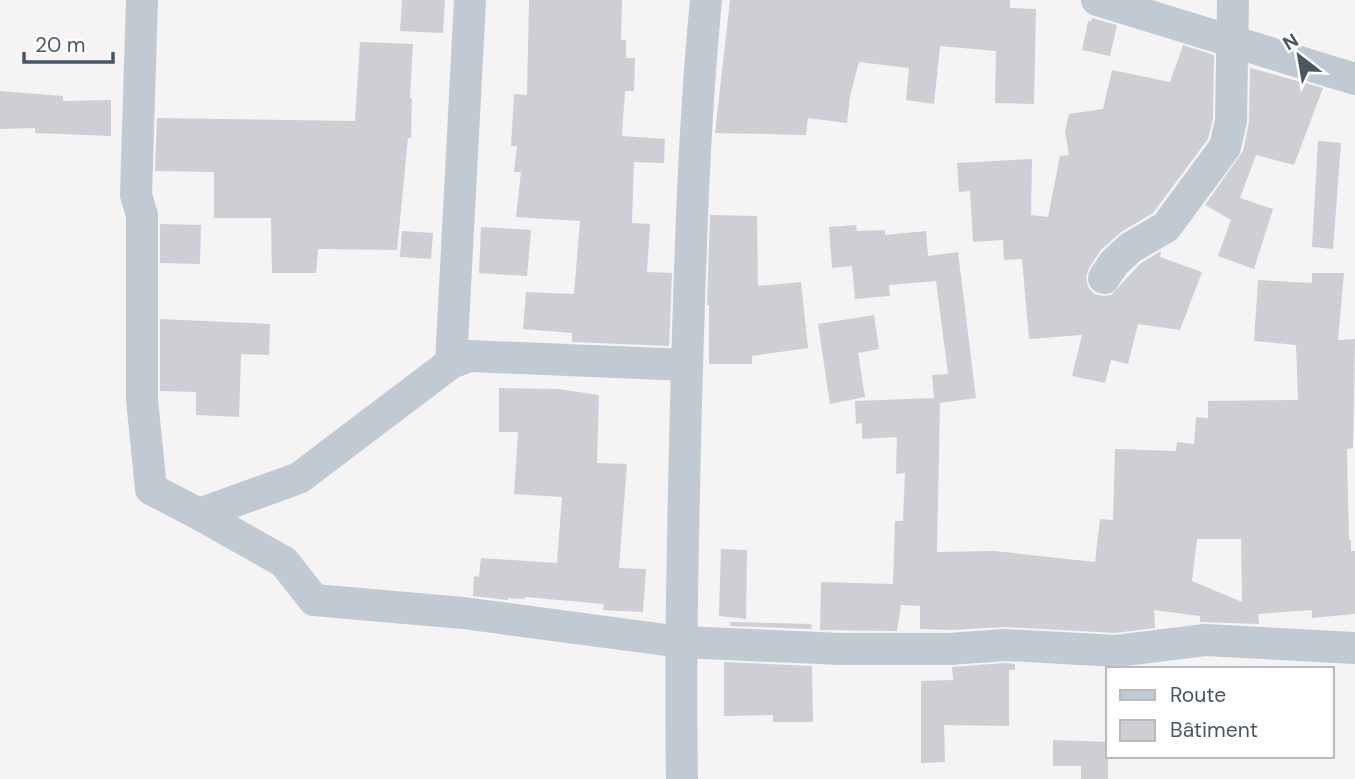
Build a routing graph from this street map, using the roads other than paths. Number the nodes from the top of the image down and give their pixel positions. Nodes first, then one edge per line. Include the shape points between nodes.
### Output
1 (142, 0) edge
2 (470, 0) edge
3 (706, 0) edge
4 (1097, 0) edge
5 (1233, 0) edge
6 (1233, 43) junction
7 (1355, 79) edge
8 (1104, 278) dead end
9 (451, 363) junction
10 (687, 365) junction
11 (200, 514) junction
12 (681, 642) junction
13 (1355, 648) edge
14 (682, 779) edge

1 - 11 street via 136,195 142,215 142,400 151,489
2 - 9 street
3 - 10 street via 698,86
4 - 6 street
5 - 6 street
6 - 7 street
6 - 8 street via 1231,121 1225,147 1166,227 1130,248
9 - 10 street via 470,356
9 - 11 street via 299,478
10 - 12 street
11 - 12 street via 284,562 314,600 463,613
12 - 13 street via 841,649 1005,645 1115,650 1205,639
12 - 14 street

